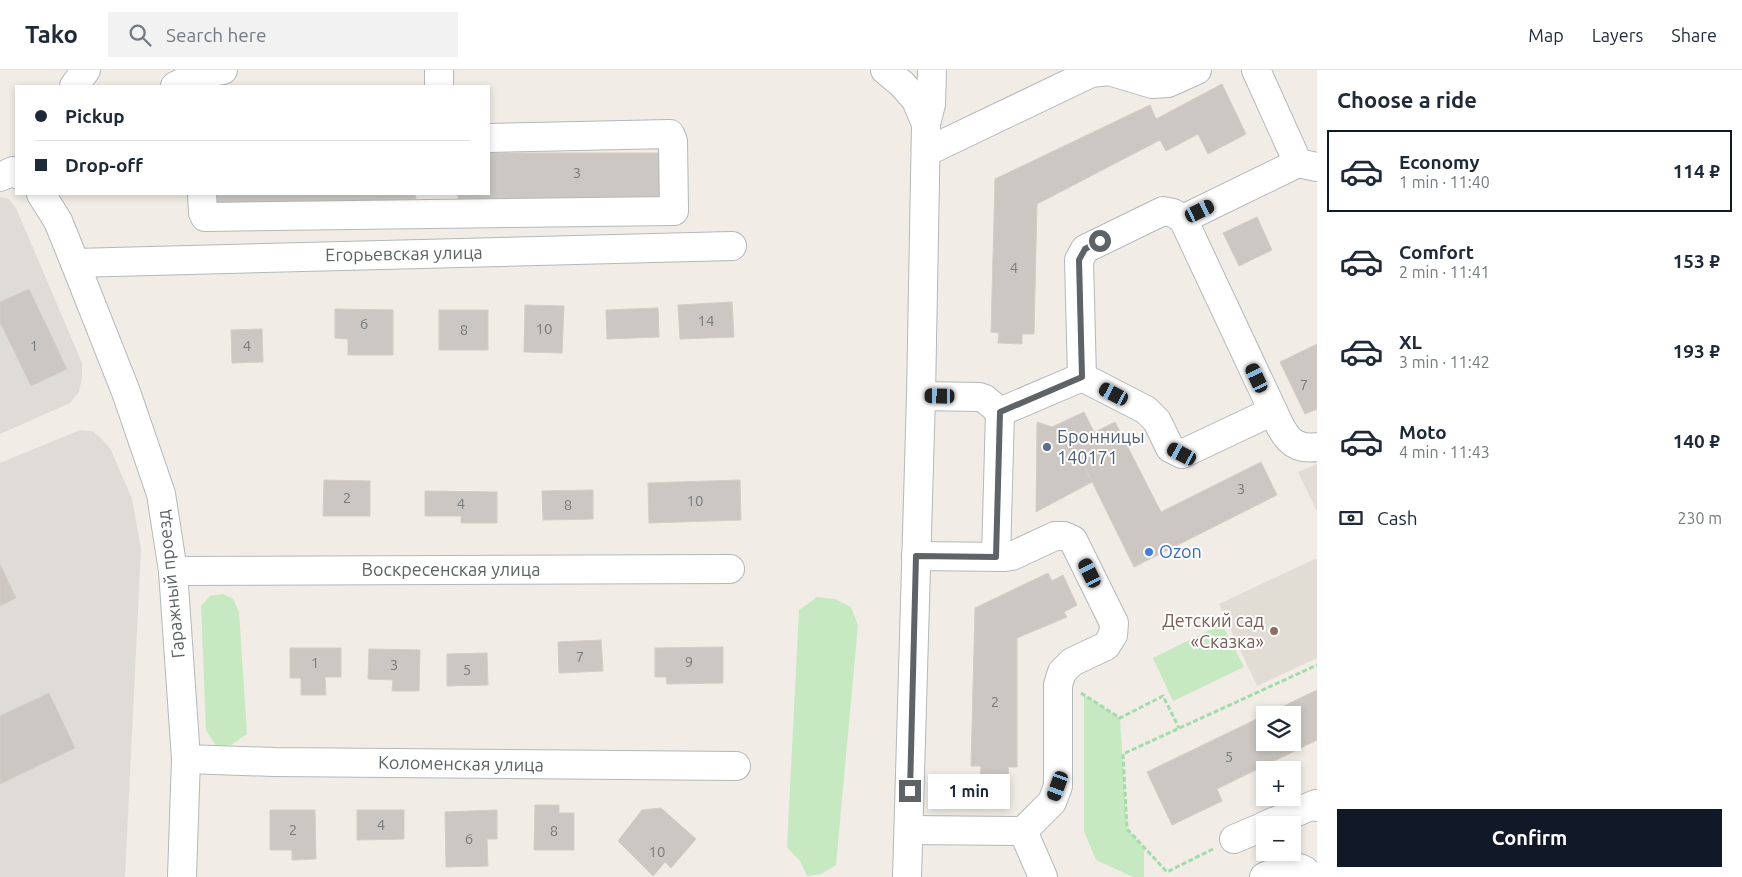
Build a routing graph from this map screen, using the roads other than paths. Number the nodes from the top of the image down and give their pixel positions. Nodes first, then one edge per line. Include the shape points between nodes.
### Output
1 (86, 70) edge
2 (439, 70) edge
3 (885, 70) edge
4 (932, 70) edge
5 (1197, 70) edge
6 (1256, 70) edge
7 (209, 77) edge
8 (75, 85) edge
9 (179, 85) edge
10 (438, 85) edge
11 (926, 124) junction
12 (490, 138) edge
13 (926, 152) junction
14 (1307, 165) edge
15 (42, 195) edge
16 (202, 195) edge
17 (436, 204) edge
18 (1183, 219) junction
19 (732, 246) dead end
20 (75, 263) junction
21 (1082, 377) junction
22 (921, 396) junction
23 (1000, 412) junction
24 (1273, 412) junction
25 (1317, 447) edge
26 (916, 556) junction
27 (996, 557) junction
28 (730, 569) dead end
29 (173, 571) junction
30 (186, 759) junction
31 (736, 766) dead end
32 (1317, 806) edge
33 (1287, 816) edge
34 (1256, 829) edge
35 (909, 830) junction
36 (1023, 831) junction
37 (1234, 838) road end
38 (182, 877) edge
39 (907, 877) edge
40 (1043, 877) edge
41 (1264, 877) edge
42 (1310, 877) edge

1 - 8 street
2 - 10 street
3 - 11 street via 916,100
4 - 11 street via 931,104
5 - 13 street via 1168,83 1152,84 1110,71 1090,73
6 - 14 street
7 - 9 street
11 - 13 street
12 - 17 street via 670,134 673,141 674,211
13 - 22 street
14 - 18 street
15 - 20 street, Гаражный проезд via 58,221
16 - 17 street via 205,217
18 - 21 street via 1163,211 1085,249 1079,260
18 - 24 street
19 - 20 street, Егорьевская улица
20 - 29 street, Гаражный проезд via 126,392 161,494
21 - 23 street
21 - 24 street via 1146,410 1157,421 1170,448 1182,454
22 - 23 street via 979,397
22 - 26 street
23 - 27 street
24 - 25 street via 1284,435 1294,443 1307,448
26 - 27 street
26 - 35 street
27 - 36 street via 1012,556 1055,536 1073,540 1114,622 1114,635 1106,646 1072,662 1062,672 1058,685 1058,786 1052,802
28 - 29 street, Воскресенская улица
29 - 30 street, Гаражный проезд
30 - 31 street, Коломенская улица
30 - 38 street, Гаражный проезд
32 - 33 street
34 - 37 street
35 - 36 street
35 - 39 street
36 - 40 street
41 - 42 street via 1284,868 1296,868

